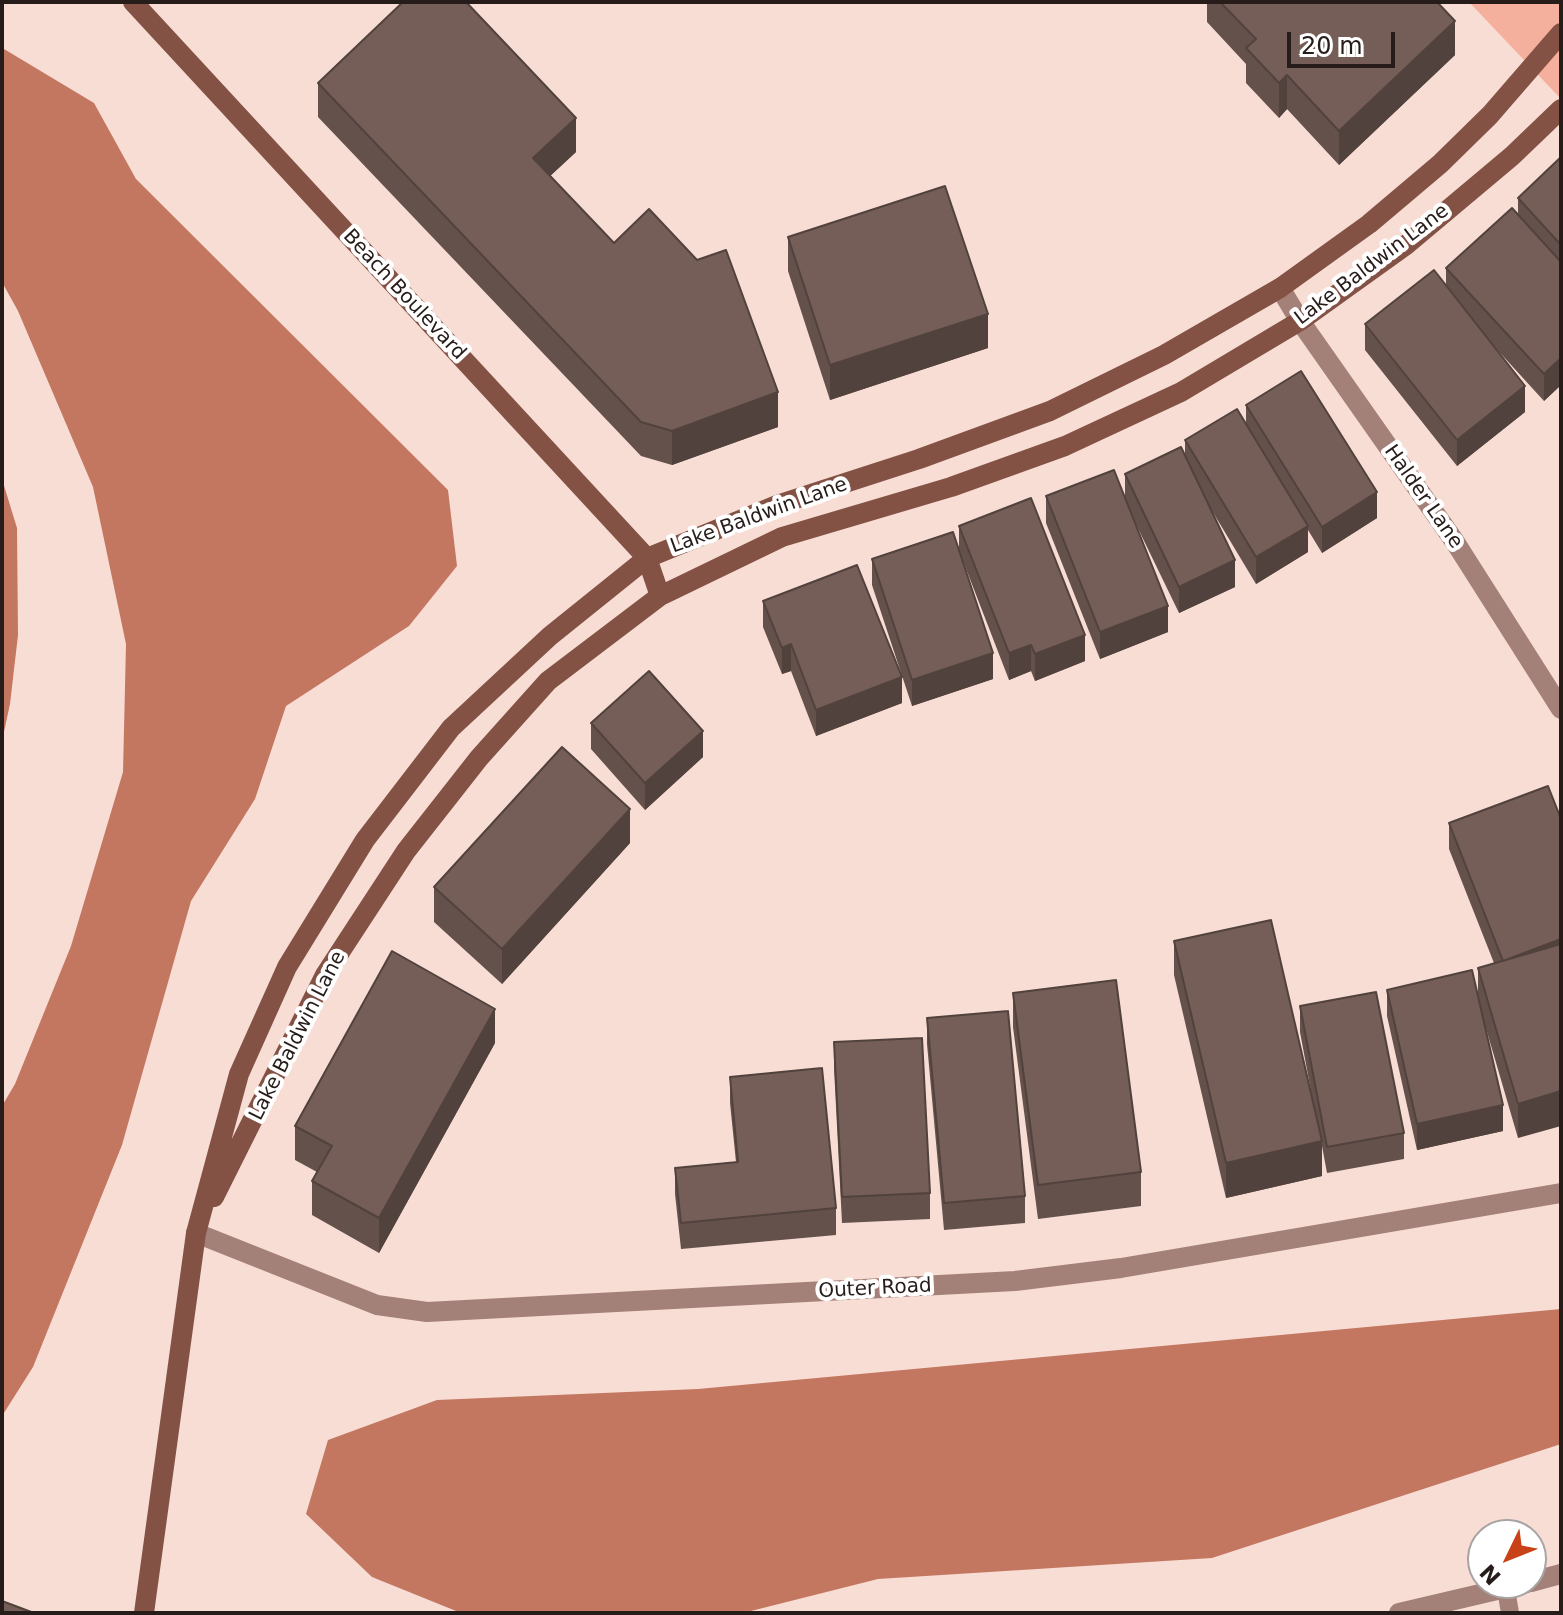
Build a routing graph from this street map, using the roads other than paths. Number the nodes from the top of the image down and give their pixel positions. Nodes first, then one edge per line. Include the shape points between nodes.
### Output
1 (133, 2) edge
2 (1561, 33) edge
3 (1561, 109) edge
4 (1280, 288) junction
5 (1300, 321) junction
6 (647, 558) junction
7 (660, 596) junction
8 (1561, 709) edge
9 (1561, 1193) edge
10 (196, 1233) junction
11 (1467, 1598) edge
12 (144, 1613) edge
13 (1399, 1613) edge

1 - 6 street, Beach Boulevard
2 - 4 street, Lake Baldwin Lane via 1440,164
3 - 5 street, Lake Baldwin Lane via 1406,245
4 - 5 street, Halder Lane
4 - 6 street, Lake Baldwin Lane via 1164,355 1050,411 777,505
5 - 7 street, Lake Baldwin Lane via 1181,392 1065,446 951,487 782,537
5 - 8 street, Halder Lane via 1455,542
6 - 7 street, Beach Boulevard
6 - 10 street, Lake Baldwin Lane via 550,636 451,728 365,840 287,967 239,1074
7 - 10 street, Lake Baldwin Lane via 548,681 406,851 325,975
9 - 10 street, Outer Road via 1121,1268 1015,1281 427,1312 377,1305
10 - 12 street, Lake Baldwin Lane
11 - 13 street

